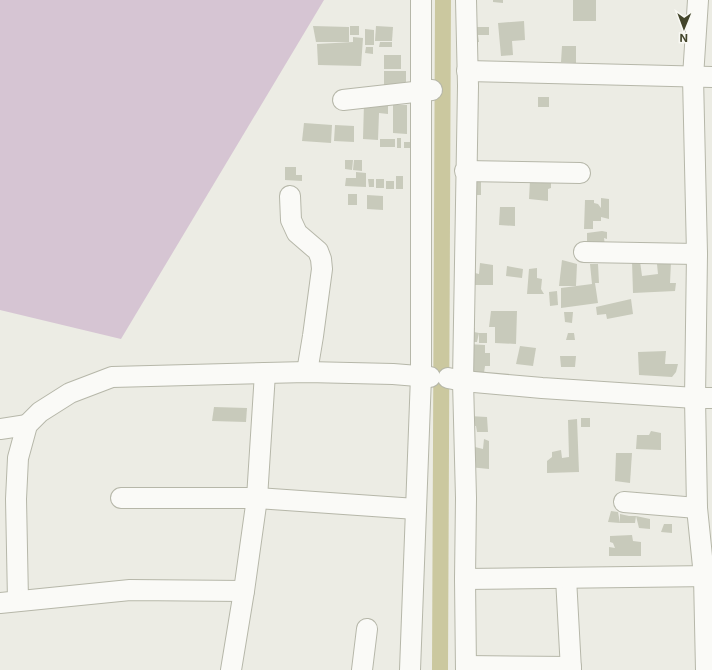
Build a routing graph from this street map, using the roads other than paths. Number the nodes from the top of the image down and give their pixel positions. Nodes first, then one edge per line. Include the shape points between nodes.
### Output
1 (421, 0) edge
2 (466, 0) edge
3 (698, 0) edge
4 (703, 77) edge
5 (463, 82) junction
6 (426, 90) junction
7 (343, 100) dead end
8 (465, 171) junction
9 (580, 173) dead end
10 (290, 196) dead end
11 (584, 252) dead end
12 (698, 254) junction
13 (307, 372) junction
14 (265, 373) junction
15 (441, 378) junction
16 (704, 398) edge
17 (27, 425) junction
18 (0, 428) edge
19 (121, 498) dead end
20 (257, 498) junction
21 (624, 502) dead end
22 (697, 508) junction
23 (416, 509) junction
24 (708, 576) edge
25 (465, 578) junction
26 (566, 578) junction
27 (244, 591) junction
28 (9, 602) edge
29 (367, 628) dead end
30 (466, 668) edge
31 (571, 668) edge
32 (231, 670) edge
33 (362, 670) edge
34 (410, 670) edge
35 (706, 670) edge

1 - 6 street
2 - 5 street
3 - 4 street
4 - 5 street
4 - 12 street
5 - 8 street
6 - 7 street
6 - 15 street
8 - 9 street
8 - 15 street
10 - 13 street via 291,220 297,233 318,251 321,259 322,270
11 - 12 street
12 - 16 street
13 - 14 street
13 - 15 street
14 - 17 street via 112,377 70,393 40,412
14 - 20 street
15 - 16 street via 542,388
15 - 23 street
15 - 25 street via 466,498
16 - 22 street
17 - 18 street
17 - 28 street via 18,458
19 - 20 street
20 - 23 street
20 - 27 street
21 - 22 street
22 - 24 street
23 - 34 street
24 - 26 street
24 - 35 street
25 - 26 street
25 - 30 street
26 - 31 street
27 - 28 street via 130,590
27 - 32 street
29 - 33 street
30 - 31 street

